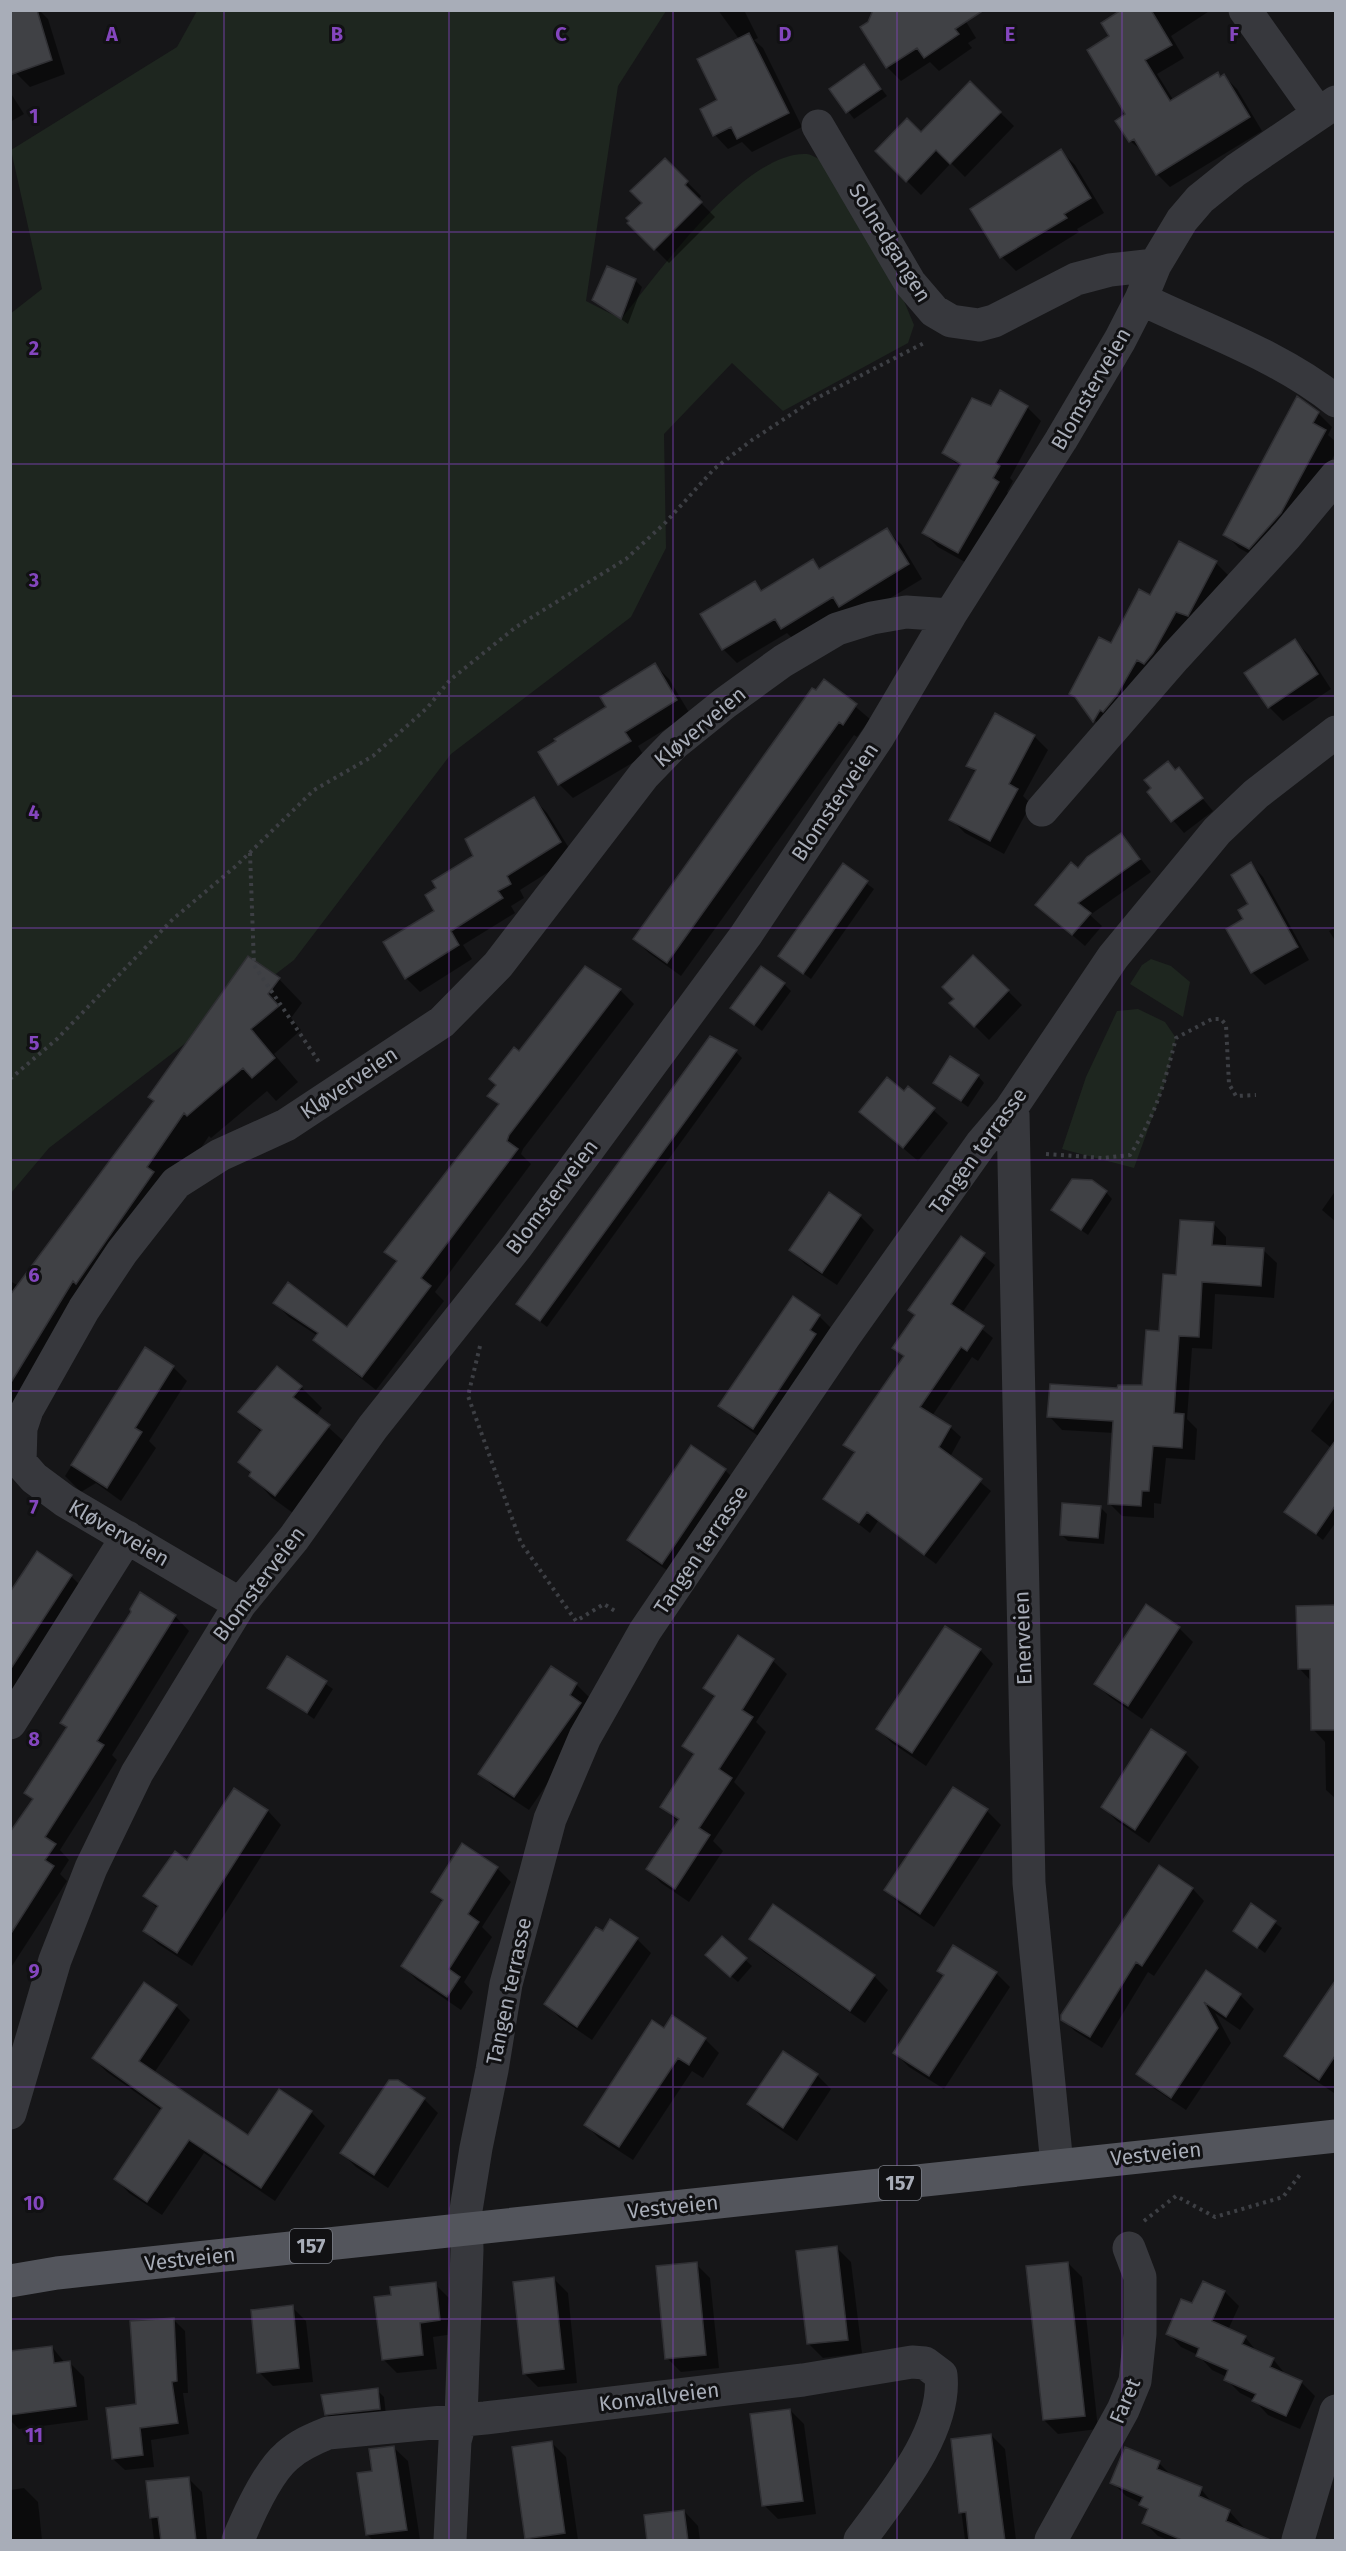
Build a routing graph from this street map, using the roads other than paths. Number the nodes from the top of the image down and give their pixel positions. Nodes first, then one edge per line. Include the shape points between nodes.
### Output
1 (1245, 10) edge
2 (1327, 107) edge
3 (818, 126) dead end
4 (1155, 265) junction
5 (1141, 300) junction
6 (1335, 401) edge
7 (1335, 476) edge
8 (950, 615) junction
9 (1335, 732) edge
10 (1042, 810) dead end
11 (1010, 1110) junction
12 (127, 1537) junction
13 (240, 1604) junction
14 (10, 1723) edge
15 (10, 2113) edge
16 (1335, 2136) edge
17 (1057, 2165) junction
18 (465, 2230) junction
19 (1129, 2248) road end
20 (10, 2282) edge
21 (1335, 2411) edge
22 (461, 2420) junction
23 (238, 2541) edge
24 (450, 2541) edge
25 (860, 2541) edge
26 (1051, 2541) edge
27 (1298, 2541) edge

1 - 2 street
2 - 4 street via 1200,199 1182,220
3 - 4 street, Solnedgangen via 910,283 934,311 951,321 979,325 994,321 1076,279
4 - 5 street
5 - 6 street via 1253,352 1321,389
5 - 8 street, Blomsterveien via 1061,440
7 - 10 street
8 - 12 street, Kløverveien via 906,612 837,629 783,661 725,703 674,744 644,775 498,965 442,1022 286,1125 220,1155 176,1183 84,1309 27,1410 21,1428 20,1462 34,1478 65,1502
8 - 13 street, Blomsterveien via 878,737 746,935 517,1246 373,1427 294,1538
9 - 11 street, Tangen terrasse via 1256,794 1217,831 1113,957
11 - 17 street, Enerveien via 1029,1883
11 - 18 street, Tangen terrasse via 981,1144 844,1337 645,1631 585,1737 550,1819 506,1984 472,2169
12 - 13 street, Kløverveien
12 - 14 street
13 - 15 street, Blomsterveien via 137,1773 91,1868 55,1960
16 - 17 main road, Vestveien / 157
17 - 18 main road, Vestveien / 157
18 - 20 main road, Vestveien / 157 via 57,2273
18 - 22 street, Tangen terrasse
19 - 26 street, Faret via 1140,2277 1135,2381
21 - 27 street
22 - 23 street, Konvallveien via 328,2433 309,2440 286,2457 271,2477
22 - 24 street, Tangen terrasse via 455,2441
22 - 25 street, Konvallveien via 925,2363 941,2375 940,2405 924,2446

